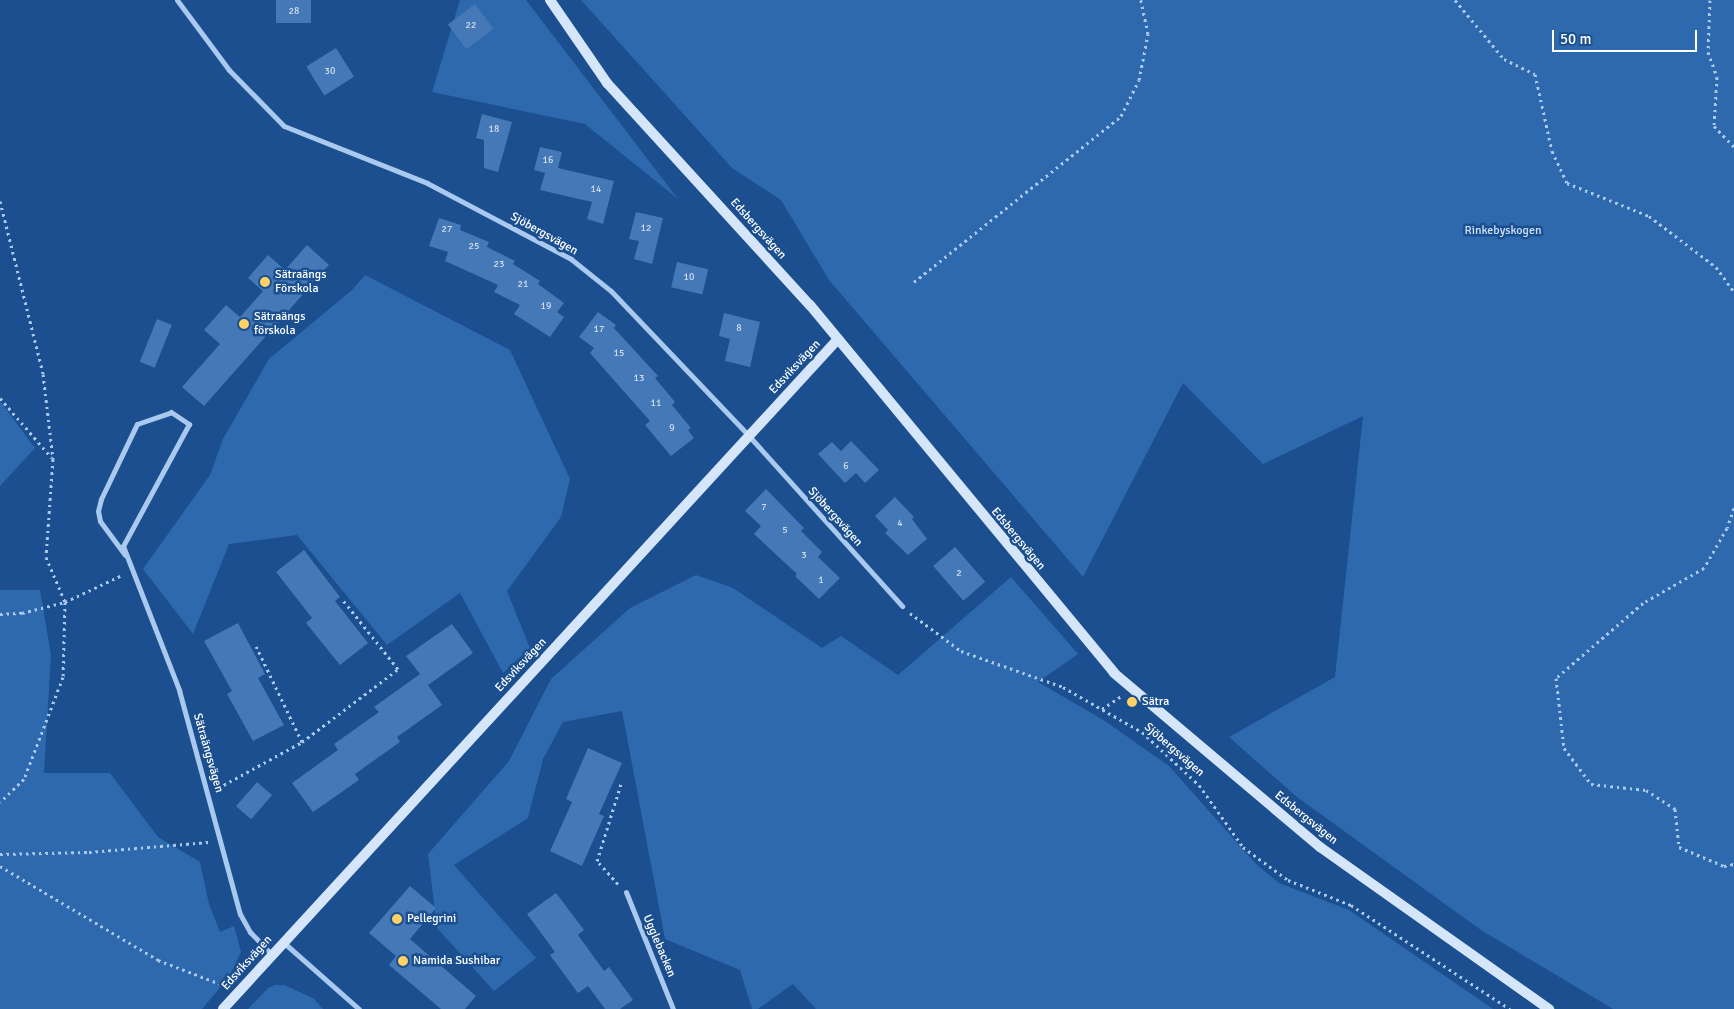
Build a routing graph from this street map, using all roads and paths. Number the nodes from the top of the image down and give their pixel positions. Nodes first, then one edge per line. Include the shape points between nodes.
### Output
1 (177, 0) edge
2 (550, 0) edge
3 (1141, 0) edge
4 (1456, 0) edge
5 (1710, 0) edge
6 (1734, 147) edge
7 (0, 201) edge
8 (914, 282) dead end
9 (1734, 292) edge
10 (838, 339) junction
11 (0, 398) edge
12 (749, 436) junction
13 (53, 459) junction
14 (1734, 508) edge
15 (125, 554) junction
16 (131, 571) junction
17 (343, 600) dead end
18 (65, 602) junction
19 (902, 606) joint
20 (0, 614) edge
21 (256, 646) dead end
22 (1131, 688) junction
23 (1102, 710) junction
24 (302, 742) junction
25 (621, 784) dead end
26 (209, 793) junction
27 (0, 802) edge
28 (221, 841) junction
29 (0, 854) edge
30 (1734, 864) edge
31 (0, 866) edge
32 (626, 892) joint
33 (283, 942) junction
34 (271, 954) junction
35 (247, 982) junction
36 (223, 1009) edge
37 (359, 1009) edge
38 (673, 1009) edge
39 (1510, 1009) edge
40 (1550, 1009) edge

1 - 12 street, Sjöbergsvägen via 229,70 284,126 427,182 571,259 611,291
2 - 10 main road, Edsbergsvägen via 608,83
3 - 8 path via 1148,34 1139,80 1121,116
4 - 9 path via 1504,59 1535,74 1552,151 1567,183 1649,216 1716,267
5 - 6 path via 1708,52 1717,77 1714,126
7 - 13 path via 43,374
10 - 12 main road, Edsviksvägen
10 - 22 main road, Edsbergsvägen via 1108,666
11 - 13 path
12 - 19 street, Sjöbergsvägen
12 - 33 main road, Edsviksvägen
13 - 18 path via 46,556
14 - 30 path via 1728,528 1704,568 1643,604 1556,678 1564,748 1591,784 1646,790 1675,809 1679,847 1724,866
15 - 15 street, Sätraängsvägen via 100,521 101,499 137,424 171,412 189,424 123,546
15 - 16 street, Sätraängsvägen
16 - 18 path
16 - 26 street, Sätraängsvägen via 179,690
17 - 24 path via 398,669
18 - 20 path via 22,613
18 - 27 path via 63,677 24,779
19 - 23 path, Sjöbergsvägen via 961,651 1063,687
21 - 24 path
22 - 23 path
22 - 40 main road, Edsbergsvägen via 1320,847
23 - 39 path, Sjöbergsvägen via 1142,732 1199,785 1243,847 1281,875 1350,905
24 - 26 path
25 - 32 path via 597,861
26 - 28 street, Sätraängsvägen
28 - 29 path via 89,852
28 - 34 street, Sätraängsvägen via 228,880 240,914 250,932
31 - 35 path via 158,960 227,986 234,978
32 - 38 street, Ugglebacken
33 - 34 main road, Edsviksvägen
33 - 37 street
34 - 35 main road, Edsviksvägen
35 - 36 main road, Edsviksvägen

